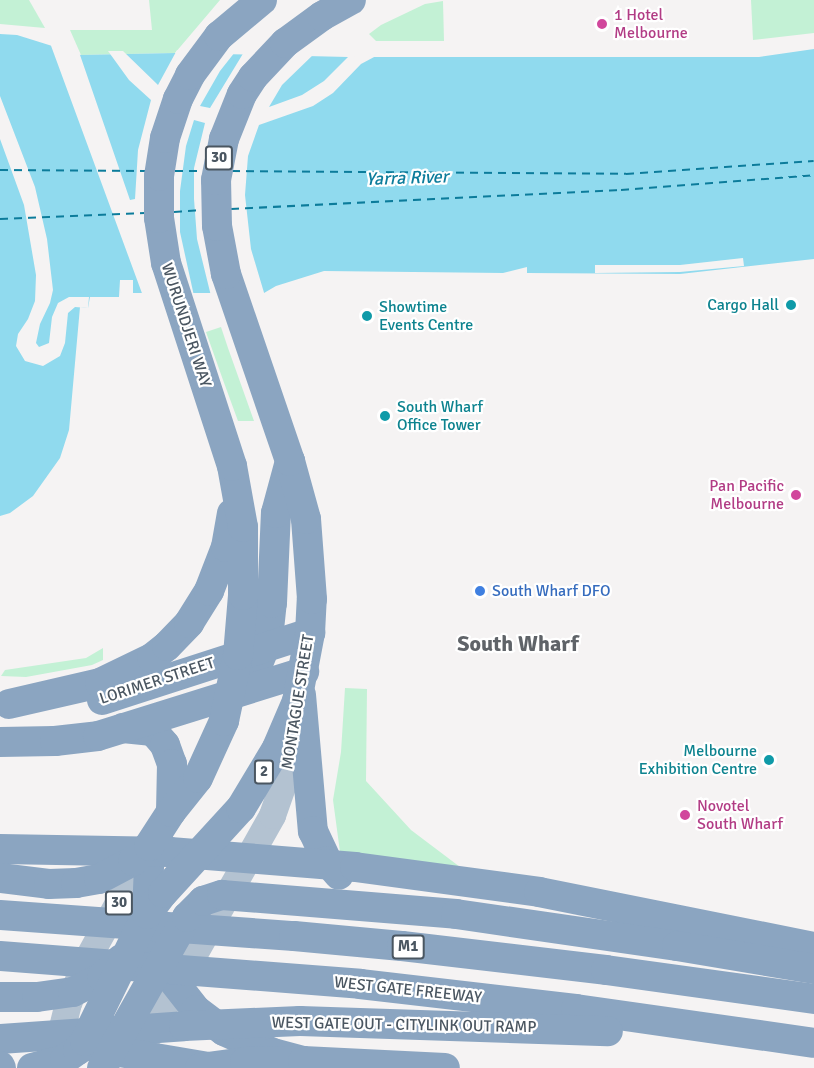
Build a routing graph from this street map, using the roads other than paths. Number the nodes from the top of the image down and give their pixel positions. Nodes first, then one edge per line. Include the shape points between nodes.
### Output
1 (262, 0) edge
2 (351, 0) edge
3 (287, 452) junction
4 (233, 471) junction
5 (310, 633) junction
6 (251, 651) junction
7 (300, 687) junction
8 (231, 694) junction
9 (4, 704) edge
10 (122, 728) junction
11 (0, 742) edge
12 (160, 828) junction
13 (0, 849) edge
14 (0, 878) edge
15 (228, 894) junction
16 (0, 907) edge
17 (443, 912) junction
18 (147, 914) junction
19 (0, 915) edge
20 (814, 947) edge
21 (0, 956) edge
22 (814, 969) edge
23 (168, 973) junction
24 (100, 976) junction
25 (73, 992) junction
26 (0, 997) edge
27 (814, 999) edge
28 (127, 1025) junction
29 (0, 1034) edge
30 (0, 1039) edge
31 (812, 1043) edge
32 (315, 1061) junction
33 (47, 1066) edge
34 (102, 1068) edge
35 (129, 1068) edge
36 (200, 1068) edge
37 (214, 1068) edge
38 (445, 1068) edge

1 - 4 highway, WURUNDJERI WAY / 30 via 219,36 190,75 172,115 159,176 159,218 171,285
2 - 3 highway, 30 via 285,44 253,77 233,114 219,159 215,201 219,247
3 - 5 highway, MONTAGUE STREET / 30 via 302,501 311,557
3 - 6 highway via 276,513 273,603
4 - 6 highway, 30 via 243,527
4 - 9 highway via 234,506 218,569 200,608 180,633 152,658 100,683
5 - 6 highway, LORIMER STREET
5 - 7 highway, MONTAGUE STREET / 30
6 - 8 highway, 30
6 - 9 highway, LORIMER STREET via 83,704
7 - 8 highway, LORIMER STREET
7 - 15 main road, MONTAGUE STREET / 30 via 283,789
7 - 17 highway via 309,811 313,831 327,861 352,886 367,894
7 - 18 highway, 2 via 277,748 241,808
8 - 10 highway, LORIMER STREET
8 - 12 highway, 30 via 208,761
10 - 11 highway, LORIMER STREET via 80,739
10 - 12 highway via 153,731 165,745 171,764
12 - 14 highway via 133,861 99,879 49,884
12 - 18 highway via 149,866
12 - 24 main road, 30
13 - 20 highway via 170,852 378,869 539,891
15 - 17 highway
15 - 23 highway via 195,906
16 - 24 highway via 56,933
17 - 22 highway
18 - 23 highway via 151,939
18 - 24 highway, 2 via 131,947
19 - 27 highway, M1 via 392,945
21 - 31 highway, WEST GATE FREEWAY via 360,984 576,1009
23 - 28 highway
23 - 32 highway via 196,1010 224,1031 273,1053
23 - 35 main road
24 - 25 highway
24 - 28 highway
24 - 33 highway via 99,1017 78,1050
25 - 26 highway
25 - 33 main road
28 - 34 highway
28 - 35 highway
29 - 37 highway
30 - 31 highway, WEST GATE OUT - CITYLINK OUT RAMP via 300,1021 543,1028
32 - 36 highway via 245,1062
32 - 38 highway

